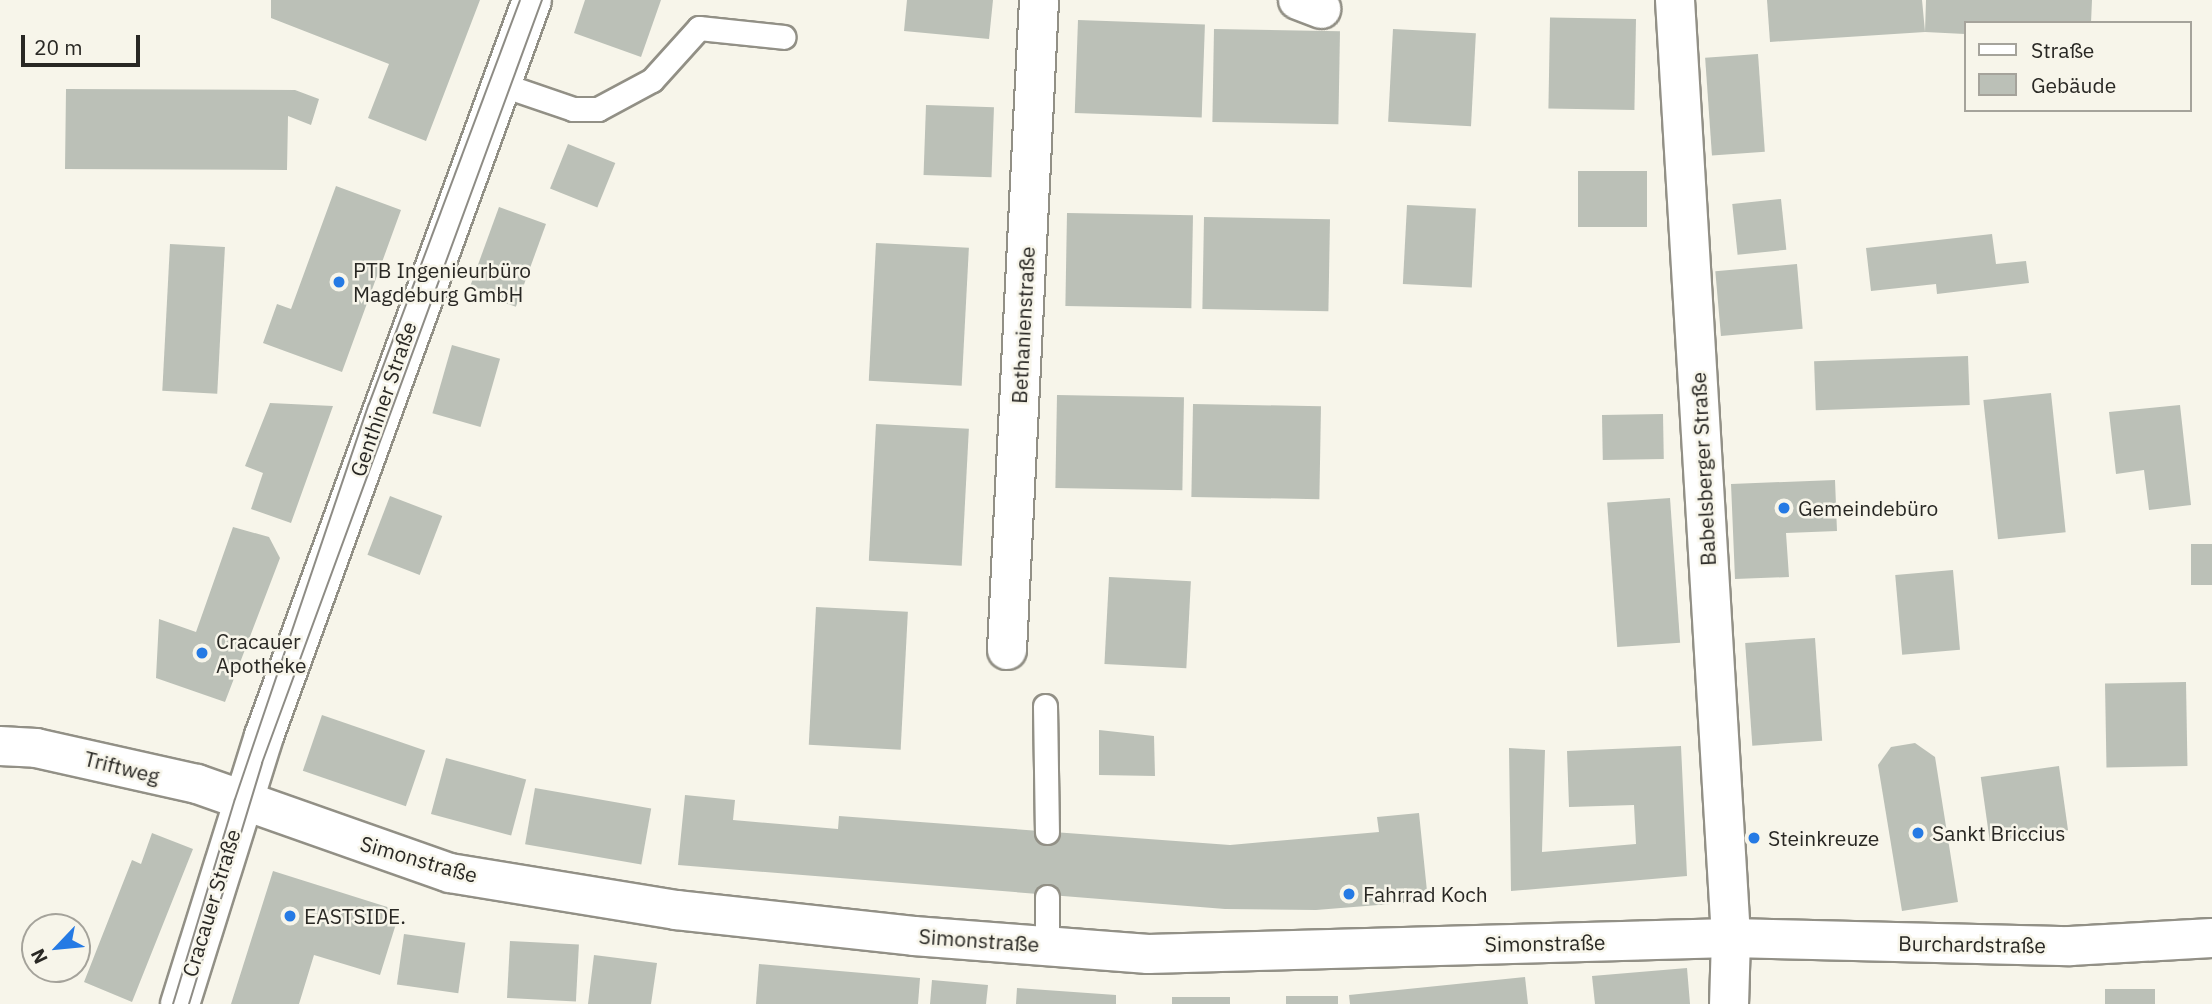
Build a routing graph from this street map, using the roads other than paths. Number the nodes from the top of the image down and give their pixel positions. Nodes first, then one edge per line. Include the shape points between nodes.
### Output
1 (532, 0) edge
2 (1039, 0) edge
3 (1675, 0) edge
4 (784, 37) dead end
5 (500, 84) junction
6 (1007, 650) dead end
7 (1045, 706) dead end
8 (0, 746) edge
9 (242, 802) junction
10 (1047, 832) dead end
11 (1047, 897) dead end
12 (1731, 938) junction
13 (2212, 938) edge
14 (1047, 945) junction
15 (180, 1004) edge
16 (1729, 1004) edge

1 - 5 street, Genthiner Straße
2 - 6 street, Bethanienstraße
3 - 12 street, Babelsberger Straße
4 - 5 lane via 699,28 652,80 598,108 573,108
5 - 9 street, Genthiner Straße
7 - 10 lane
8 - 9 street, Triftweg via 58,752 197,784
9 - 14 street, Simonstraße via 450,873 676,910
9 - 15 street, Cracauer Straße
11 - 14 lane
12 - 13 street, Burchardstraße via 2070,946
12 - 14 street, Simonstraße via 1148,954
12 - 16 street, Babelsberger Straße

